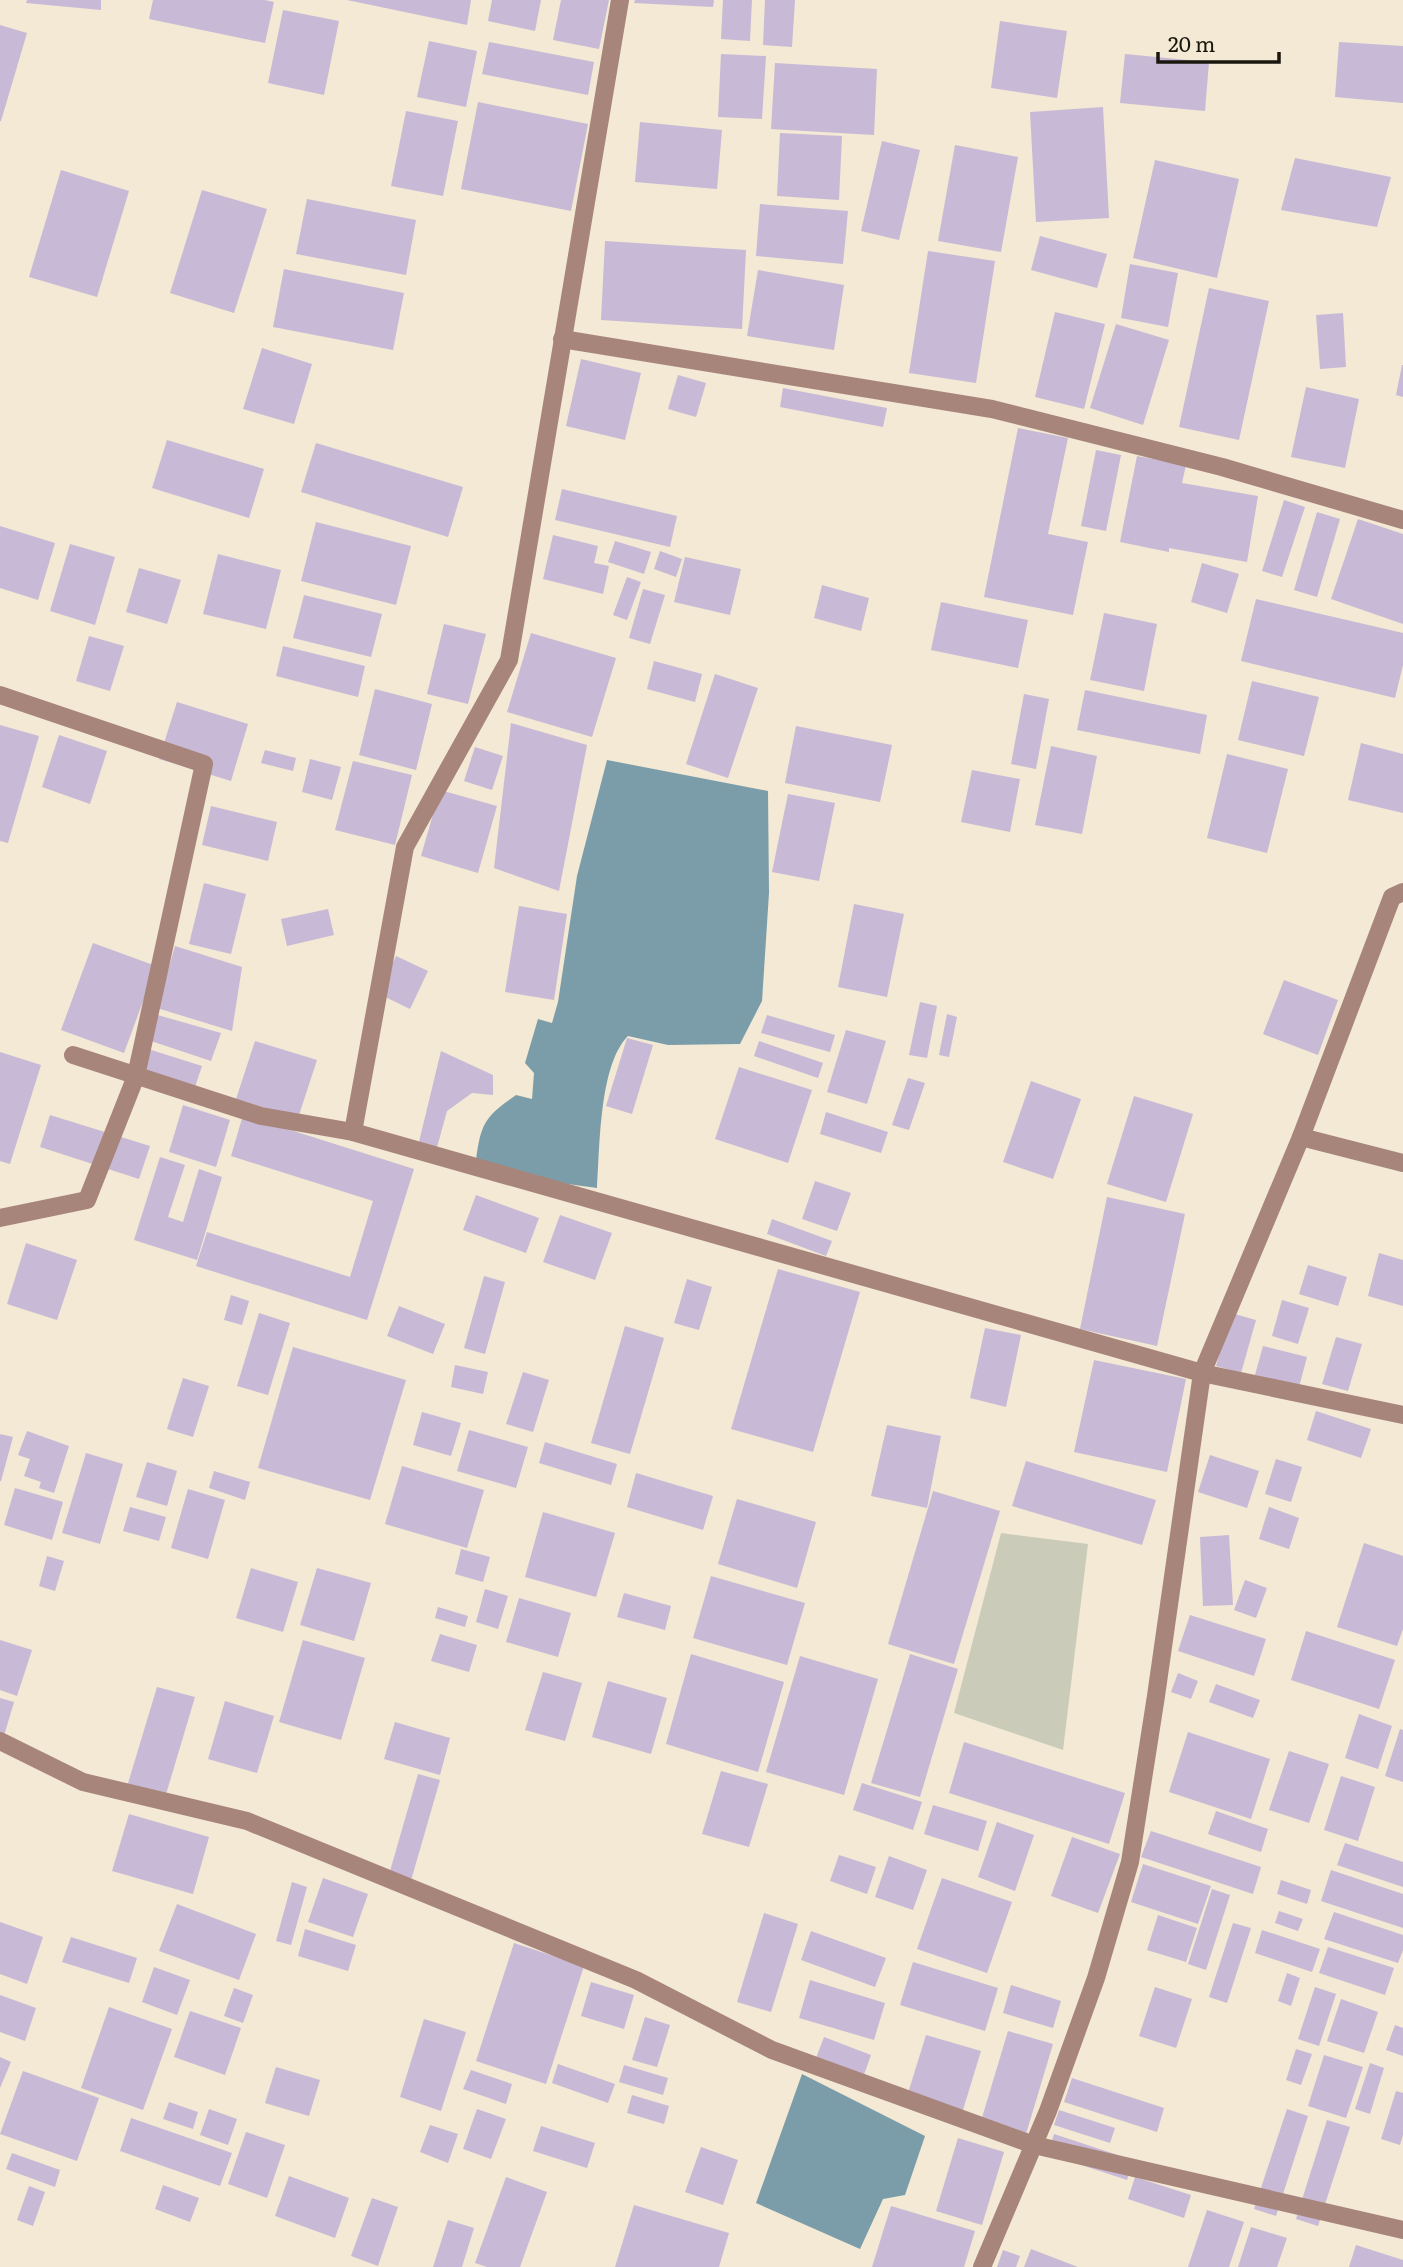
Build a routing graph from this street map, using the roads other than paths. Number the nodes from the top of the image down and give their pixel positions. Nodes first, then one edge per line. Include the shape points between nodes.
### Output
1 (620, 0) edge
2 (562, 339) junction
3 (1403, 520) edge
4 (0, 695) edge
5 (1403, 892) edge
6 (73, 1055) dead end
7 (136, 1076) junction
8 (353, 1132) junction
9 (1301, 1137) junction
10 (1403, 1163) edge
11 (0, 1218) edge
12 (1202, 1373) junction
13 (1403, 1415) edge
14 (0, 1741) edge
15 (1034, 2145) junction
16 (1403, 2230) edge
17 (982, 2267) edge

1 - 2 street
2 - 3 street via 992,409 1222,467
2 - 8 street via 509,660 405,847
4 - 7 street via 204,764
5 - 9 street via 1392,897
6 - 7 street
7 - 8 street via 261,1116
7 - 11 street via 87,1200
8 - 12 street
9 - 10 street
9 - 12 street
12 - 13 street
12 - 15 street via 1130,1862 1096,1978
14 - 15 street via 83,1782 247,1821 636,1980 772,2050
15 - 16 street
15 - 17 street

